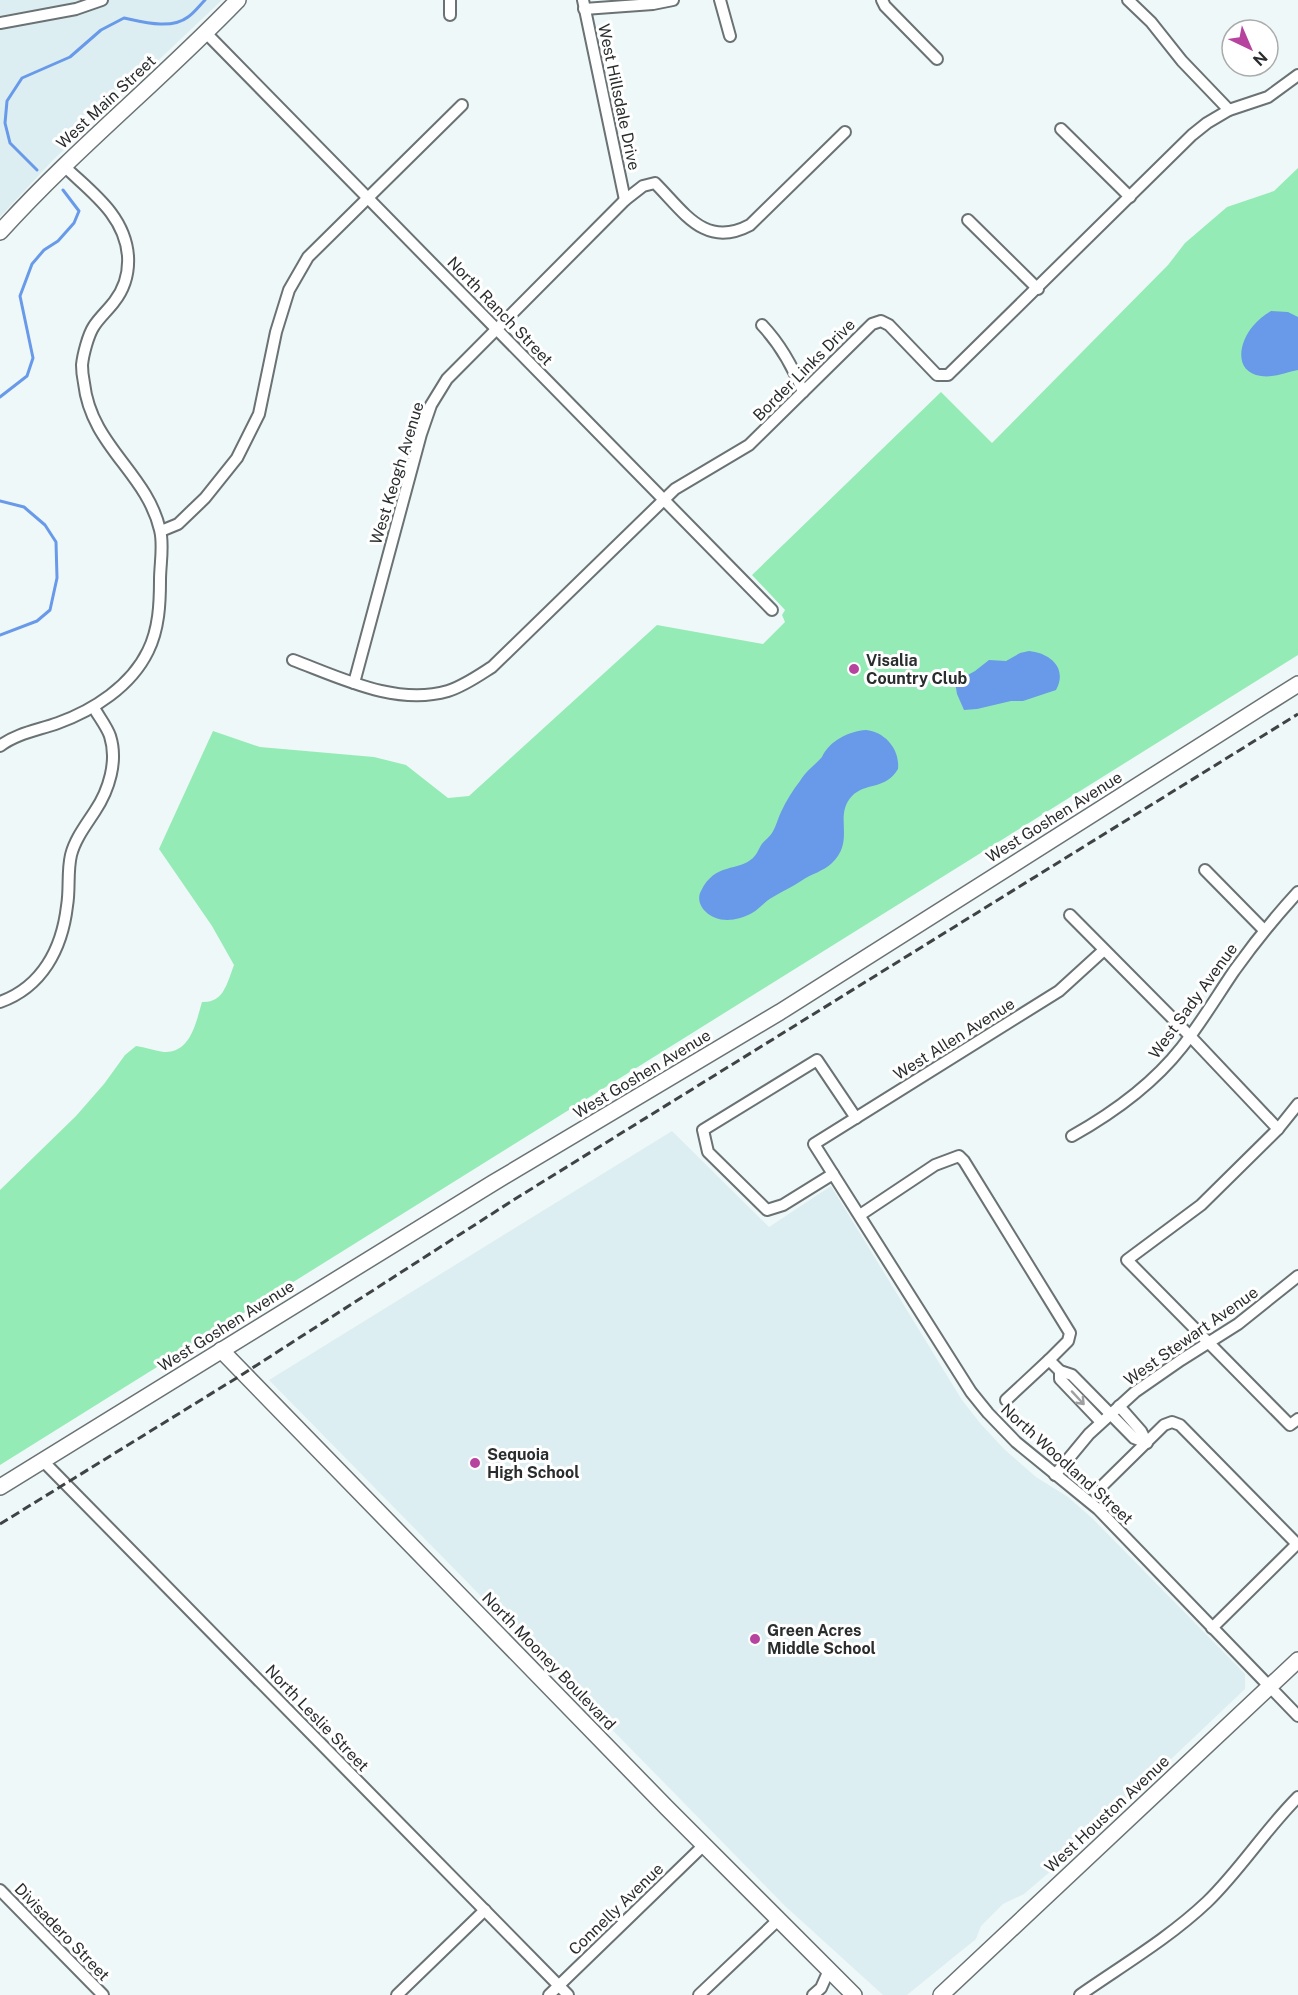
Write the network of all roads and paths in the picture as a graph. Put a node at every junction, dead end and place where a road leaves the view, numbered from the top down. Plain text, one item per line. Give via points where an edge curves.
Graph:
1 (102, 0) edge
2 (238, 0) edge
3 (450, 0) edge
4 (673, 0) edge
5 (720, 0) edge
6 (882, 0) edge
7 (1128, 0) edge
8 (583, 5) edge
9 (450, 15) dead end
10 (0, 23) edge
11 (206, 33) junction
12 (730, 36) dead end
13 (937, 59) dead end
14 (1298, 75) edge
15 (462, 105) dead end
16 (1229, 110) junction
17 (1062, 129) dead end
18 (845, 132) dead end
19 (64, 166) junction
20 (368, 197) junction
21 (1130, 197) junction
22 (625, 200) junction
23 (968, 220) dead end
24 (0, 232) edge
25 (1038, 289) junction
26 (762, 325) dead end
27 (496, 328) junction
28 (803, 392) junction
29 (663, 499) junction
30 (160, 531) junction
31 (772, 610) dead end
32 (293, 660) dead end
33 (354, 683) junction
34 (1298, 684) edge
35 (94, 708) junction
36 (0, 746) edge
37 (1206, 870) dead end
38 (1298, 892) edge
39 (1070, 915) dead end
40 (1264, 930) junction
41 (1104, 950) junction
42 (0, 1002) edge
43 (1190, 1036) junction
44 (1298, 1104) edge
45 (856, 1119) junction
46 (1278, 1129) junction
47 (1072, 1136) dead end
48 (814, 1144) joint
49 (833, 1174) junction
50 (860, 1215) junction
51 (1298, 1276) edge
52 (1208, 1342) junction
53 (221, 1350) junction
54 (1049, 1360) junction
55 (1060, 1371) junction
56 (1006, 1400) dead end
57 (1114, 1410) junction
58 (1101, 1422) junction
59 (1294, 1422) edge
60 (1147, 1443) junction
61 (43, 1461) junction
62 (1055, 1475) junction
63 (1103, 1485) dead end
64 (0, 1487) edge
65 (1298, 1544) edge
66 (1212, 1628) junction
67 (1298, 1660) edge
68 (1270, 1688) junction
69 (1298, 1716) edge
70 (1298, 1797) edge
71 (704, 1845) junction
72 (0, 1890) edge
73 (485, 1910) junction
74 (778, 1920) junction
75 (828, 1970) junction
76 (559, 1986) junction
77 (103, 1995) edge
78 (398, 1995) edge
79 (549, 1995) edge
80 (568, 1995) edge
81 (699, 1995) edge
82 (813, 1995) edge
83 (854, 1995) edge
84 (941, 1995) edge
85 (1080, 1995) edge

1 - 10 street via 76,9
2 - 11 main road, West Main Street
3 - 9 street
4 - 8 street
5 - 12 street
6 - 13 street
7 - 16 street
8 - 22 street, West Hillsdale Drive
11 - 19 main road, West Main Street
11 - 20 street, North Ranch Street
14 - 16 street, Border Links Drive via 1268,97
15 - 20 street
16 - 21 street, Border Links Drive via 1192,135
17 - 21 street
18 - 22 street, West Keogh Avenue via 750,225 736,232 705,230 655,183 643,186
19 - 24 main road, West Main Street
19 - 30 street via 111,211 124,231 129,269 122,292 93,327 82,365 85,393 104,440 139,483
20 - 27 street, North Ranch Street
20 - 30 street via 308,256 289,290 259,414 237,458 178,524
21 - 25 street, Border Links Drive
22 - 27 street, West Keogh Avenue
23 - 25 street
25 - 28 street, Border Links Drive via 948,375 937,375 881,321 872,324
26 - 28 street via 788,358
27 - 29 street, North Ranch Street
27 - 33 street, West Keogh Avenue via 447,379 431,405
28 - 29 street, Border Links Drive via 736,455
29 - 31 street, North Ranch Street
29 - 33 street, Border Links Drive via 492,667 472,680 448,691 423,696 400,696
30 - 35 street via 159,613 148,651 130,676
32 - 33 street, Border Links Drive
34 - 53 main road, West Goshen Avenue via 780,1012
35 - 36 street via 21,734
35 - 42 street via 110,736 110,780 71,855 67,906 57,945 30,987
37 - 40 street
38 - 40 street, West Sady Avenue
39 - 41 street
40 - 43 street, West Sady Avenue
41 - 43 street
41 - 45 street, West Allen Avenue via 1059,991
43 - 46 street
43 - 47 street, West Sady Avenue via 1159,1073 1129,1099
44 - 46 street
45 - 48 street, West Allen Avenue
45 - 49 street via 817,1060 703,1130 708,1152 767,1210
46 - 52 street via 1201,1205 1127,1260
48 - 49 street, North Woodland Street
49 - 50 street, North Woodland Street
50 - 54 street via 935,1165 959,1156 1070,1333 1068,1341
50 - 62 street, North Woodland Street via 971,1392 1008,1434
51 - 52 street, West Stewart Avenue via 1238,1324
52 - 57 street, West Stewart Avenue via 1153,1378
52 - 59 street
53 - 61 main road, West Goshen Avenue
53 - 71 main road, North Mooney Boulevard
54 - 55 street
54 - 56 street
55 - 57 street via 1072,1375
55 -> 58 street via 1060,1379
57 - 58 street, West Stewart Avenue
57 - 60 street via 1132,1429 1134,1438
58 - 62 street, West Stewart Avenue
60 - 63 street
60 - 65 street via 1164,1425 1180,1425
61 - 64 main road, West Goshen Avenue
61 - 73 street, North Leslie Street
62 - 66 street, North Woodland Street via 1098,1509
65 - 66 street
66 - 68 street, North Woodland Street
67 - 68 main road, West Houston Avenue
68 - 69 street, North Woodland Street
68 - 84 main road, West Houston Avenue
70 - 85 street via 1207,1902
71 - 74 main road, North Mooney Boulevard
71 - 76 street, Connelly Avenue
72 - 77 street, Divisadero Street
73 - 76 street, North Leslie Street
73 - 78 street
74 - 75 main road, North Mooney Boulevard
74 - 81 street
75 - 82 street via 821,1988
75 - 83 main road, North Mooney Boulevard
76 - 79 street, Connelly Avenue
76 - 80 street, North Leslie Street

